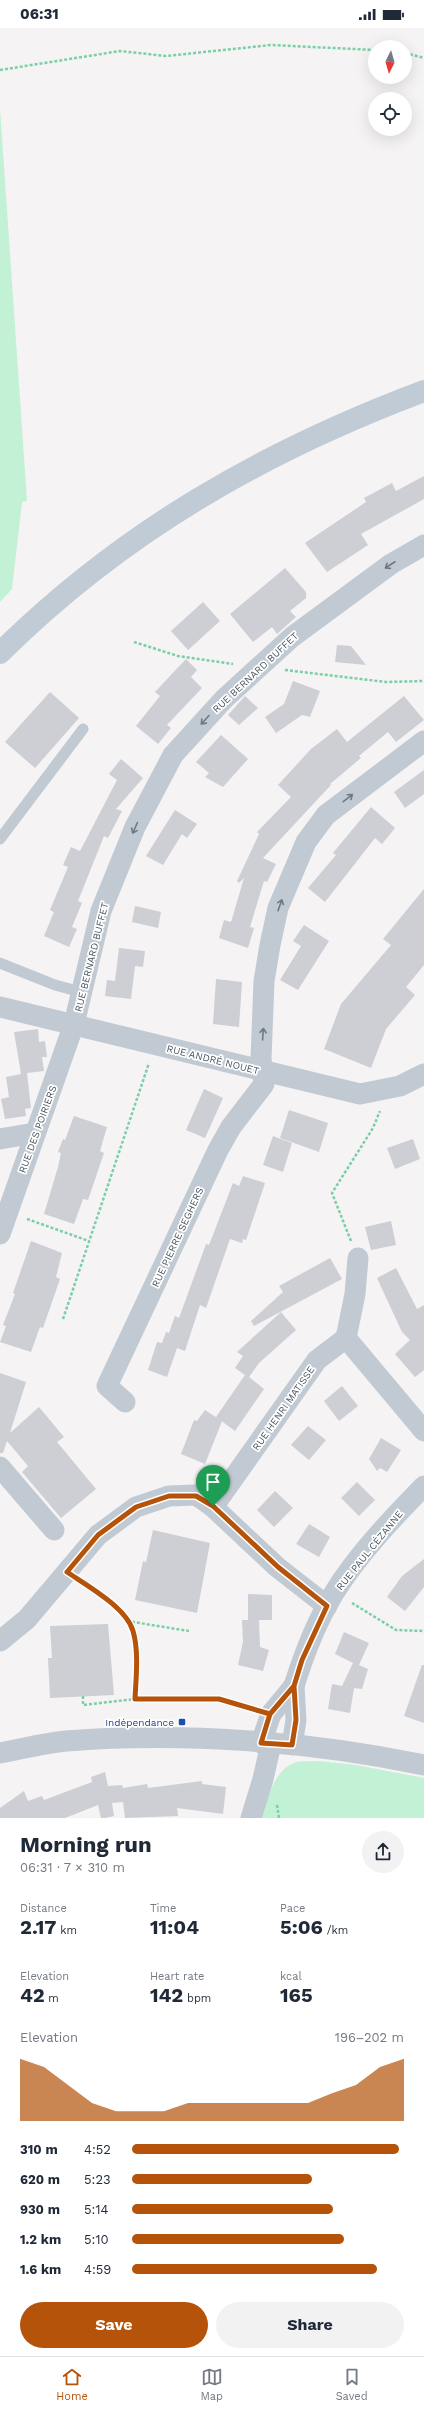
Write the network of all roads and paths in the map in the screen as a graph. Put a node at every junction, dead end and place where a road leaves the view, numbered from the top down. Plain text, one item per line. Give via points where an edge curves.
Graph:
1 (368, 50) edge
2 (412, 55) edge
3 (424, 58) edge
4 (0, 70) edge
5 (424, 391) edge
6 (424, 546) edge
7 (0, 653) edge
8 (83, 729) dead end
9 (424, 741) edge
10 (0, 839) edge
11 (0, 963) edge
12 (82, 992) junction
13 (0, 1007) edge
14 (74, 1024) junction
15 (156, 1044) junction
16 (264, 1072) junction
17 (424, 1074) edge
18 (390, 1088) junction
19 (35, 1133) junction
20 (0, 1138) edge
21 (8, 1212) junction
22 (0, 1234) edge
23 (90, 1241) junction
24 (358, 1258) joint
25 (64, 1318) dead end
26 (346, 1338) junction
27 (125, 1402) dead end
28 (424, 1431) edge
29 (0, 1468) edge
30 (424, 1486) edge
31 (213, 1506) junction
32 (54, 1530) dead end
33 (67, 1572) junction
34 (331, 1599) junction
35 (127, 1621) junction
36 (189, 1631) dead end
37 (424, 1631) edge
38 (0, 1641) edge
39 (294, 1686) junction
40 (83, 1696) dead end
41 (135, 1699) junction
42 (270, 1714) junction
43 (266, 1743) junction
44 (292, 1745) junction
45 (0, 1753) edge
46 (424, 1765) edge
47 (251, 1818) edge

1 - 4 path via 271,45 166,56 120,51
2 - 3 path
5 - 7 main road via 305,440 198,499 102,563 27,626
6 -> 12 street, RUE BERNARD BUFFET via 391,564 292,636 224,699 173,755 135,827 101,911
8 - 10 lane
16 -> 9 street via 261,1059 264,981 270,945 278,908 306,842 326,815
11 - 12 lane via 55,985
12 - 14 street, RUE BERNARD BUFFET
13 - 14 street, RUE ANDRÉ NOUET
14 - 15 street, RUE ANDRÉ NOUET
14 - 19 street, RUE DES POIRIERS
15 - 16 street, RUE ANDRÉ NOUET
15 - 23 path
16 - 18 street, RUE ANDRÉ NOUET via 360,1094
16 - 27 street, RUE PIERRE SEGHERS via 264,1084 231,1127 218,1150 107,1386
17 - 18 street, RUE ANDRÉ NOUET
18 - 24 path via 372,1128 332,1193
19 - 20 street
19 - 21 street, RUE DES POIRIERS
21 - 22 street, RUE DES POIRIERS
21 - 23 path
23 - 25 path
24 - 26 street via 355,1294
26 - 28 street
26 - 31 street, RUE HENRI MATISSE via 317,1360
29 - 32 street
30 - 34 street, RUE PAUL CÉZANNE via 388,1522
31 - 33 street via 196,1496 169,1496 136,1507 98,1535
31 - 34 street via 278,1567
33 - 35 path via 97,1592 120,1611
33 - 38 street via 27,1619
34 - 37 path via 396,1630
34 - 39 street, RUE PAUL CÉZANNE via 302,1660
35 - 36 path
35 - 41 path via 133,1630 136,1663
39 - 42 street
39 - 44 street via 296,1720
40 - 41 path via 83,1706
41 - 42 path via 219,1699
42 - 43 street
43 - 44 street
43 - 45 street via 153,1737 64,1741
43 - 47 street via 263,1779
44 - 46 street via 382,1756

